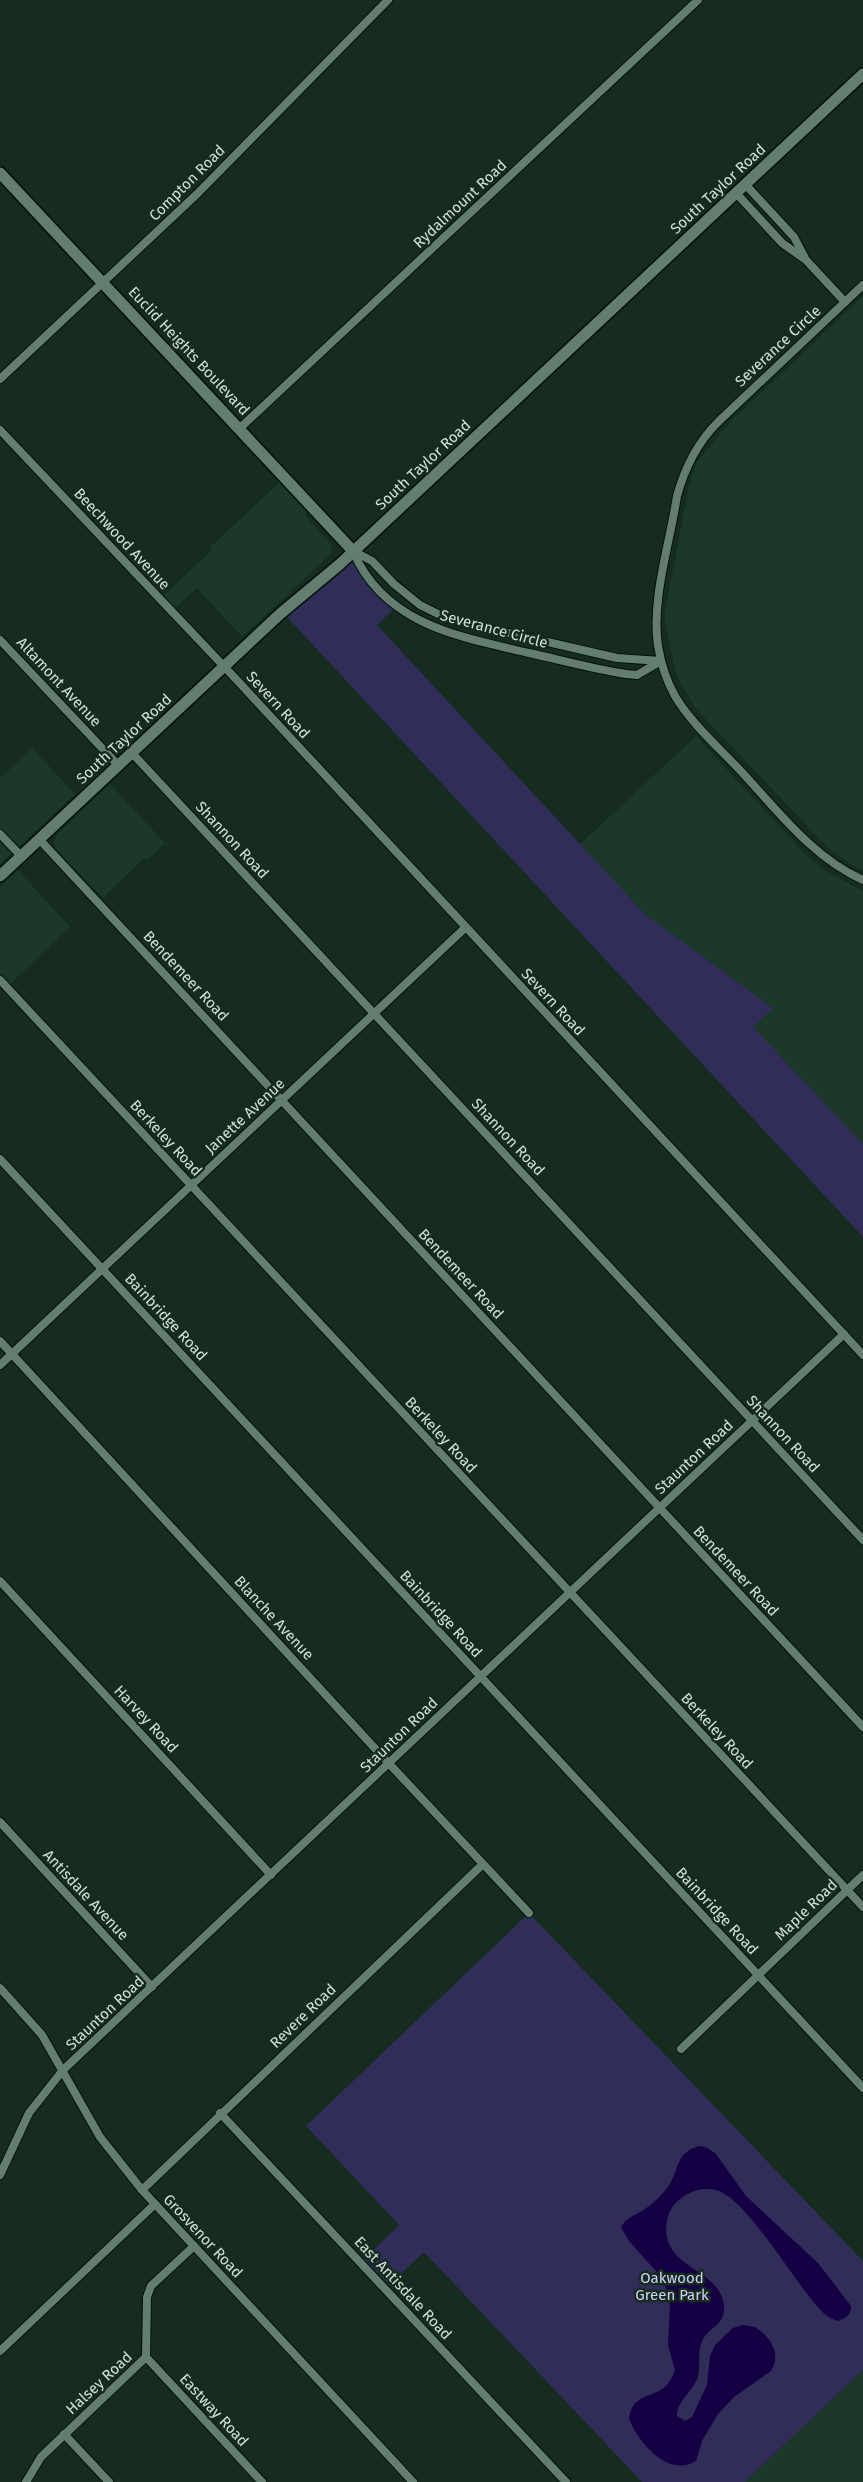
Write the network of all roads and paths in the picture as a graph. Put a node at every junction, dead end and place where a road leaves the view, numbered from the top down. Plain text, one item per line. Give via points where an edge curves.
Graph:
1 (388, 0) edge
2 (698, 0) edge
3 (863, 74) edge
4 (0, 173) edge
5 (745, 184) junction
6 (736, 193) junction
7 (806, 260) junction
8 (104, 283) junction
9 (863, 285) edge
10 (845, 302) junction
11 (0, 379) edge
12 (240, 428) junction
13 (0, 430) edge
14 (353, 551) junction
15 (0, 640) edge
16 (661, 661) junction
17 (224, 667) junction
18 (132, 753) junction
19 (118, 766) junction
20 (0, 834) edge
21 (39, 838) junction
22 (21, 856) junction
23 (0, 876) edge
24 (863, 880) edge
25 (466, 927) junction
26 (0, 980) edge
27 (374, 1013) junction
28 (282, 1100) junction
29 (0, 1159) edge
30 (191, 1185) junction
31 (102, 1268) junction
32 (844, 1334) junction
33 (0, 1341) edge
34 (12, 1354) junction
35 (863, 1355) edge
36 (0, 1365) edge
37 (752, 1421) junction
38 (659, 1508) junction
39 (863, 1540) edge
40 (0, 1581) edge
41 (569, 1592) junction
42 (480, 1676) junction
43 (863, 1727) edge
44 (389, 1764) junction
45 (0, 1822) edge
46 (483, 1864) junction
47 (271, 1875) junction
48 (863, 1875) edge
49 (847, 1890) junction
50 (863, 1907) edge
51 (529, 1912) dead end
52 (758, 1975) junction
53 (0, 1988) edge
54 (152, 1988) junction
55 (681, 2049) dead end
56 (64, 2070) junction
57 (863, 2088) edge
58 (220, 2113) junction
59 (0, 2154) edge
60 (7, 2161) junction
61 (0, 2176) edge
62 (142, 2190) junction
63 (155, 2204) junction
64 (194, 2246) junction
65 (0, 2351) edge
66 (146, 2357) junction
67 (64, 2434) junction
68 (26, 2482) edge
69 (109, 2482) edge
70 (262, 2482) edge
71 (413, 2482) edge
72 (566, 2482) edge

1 - 8 street, Compton Road via 197,194
2 - 12 street, Rydalmount Road
3 - 5 main road, South Taylor Road
4 - 8 main road, Euclid Heights Boulevard
5 - 6 main road, South Taylor Road
5 - 7 street via 794,237
6 - 7 street via 782,243
6 - 14 main road, South Taylor Road
7 - 10 street
8 - 11 street, Compton Road
8 - 12 main road, Euclid Heights Boulevard
9 - 10 street, Severance Circle
10 - 16 street, Severance Circle via 714,427 690,460 677,496 658,599 657,640
12 - 14 main road, Euclid Heights Boulevard
13 - 17 street, Beechwood Avenue
14 - 16 street, Severance Circle via 372,561 420,605 448,619 617,658
14 - 16 street, Severance Circle via 364,574 397,606 414,618 450,634 626,674 637,675
14 - 17 main road, South Taylor Road
15 - 19 street, Altamont Avenue
16 - 24 street, Severance Circle via 676,696 693,720 815,850
17 - 18 main road, South Taylor Road
17 - 25 street, Severn Road
18 - 19 main road, South Taylor Road
18 - 27 street, Shannon Road
19 - 21 main road, South Taylor Road
20 - 22 street
21 - 22 main road, South Taylor Road
21 - 28 street, Bendemeer Road
22 - 23 main road, South Taylor Road
25 - 27 street, Janette Avenue
25 - 32 street, Severn Road
26 - 30 street, Berkeley Road
27 - 28 street, Janette Avenue
27 - 37 street, Shannon Road
28 - 30 street, Janette Avenue
28 - 38 street, Bendemeer Road
29 - 31 street, Bainbridge Road
30 - 31 street, Janette Avenue
30 - 41 street, Berkeley Road
31 - 34 street, Janette Avenue
31 - 42 street, Bainbridge Road
32 - 35 street, Severn Road
32 - 37 street, Staunton Road
33 - 34 street, Blanche Avenue
34 - 36 street, Janette Avenue
34 - 44 street, Blanche Avenue
37 - 38 street, Staunton Road
37 - 39 street, Shannon Road
38 - 41 street, Staunton Road
38 - 43 street, Bendemeer Road
40 - 47 street, Harvey Road
41 - 42 street, Staunton Road
41 - 49 street, Berkeley Road
42 - 44 street, Staunton Road
42 - 52 street, Bainbridge Road
44 - 46 street, Blanche Avenue
44 - 47 street, Staunton Road
45 - 54 street, Antisdale Avenue
46 - 51 street, Blanche Avenue
46 - 58 street, Revere Road
47 - 54 street, Staunton Road
48 - 49 street, Maple Road
49 - 50 street, Berkeley Road
49 - 52 street, Maple Road
52 - 55 street, Maple Road
52 - 57 street, Bainbridge Road
53 - 56 street, Grosvenor Road via 37,2028
54 - 56 street, Staunton Road
56 - 60 street, Staunton Road via 29,2113
56 - 62 street, Grosvenor Road via 100,2138
58 - 62 street, Revere Road
58 - 72 street, East Antisdale Road
59 - 60 street
60 - 61 street, Staunton Road
62 - 63 street, Grosvenor Road
63 - 64 street, Grosvenor Road
63 - 65 street
64 - 66 street, Halsey Road via 151,2286 147,2297
64 - 71 street, Grosvenor Road
66 - 67 street, Halsey Road
66 - 70 street, Eastway Road
67 - 68 street, Halsey Road via 41,2457
67 - 69 street

